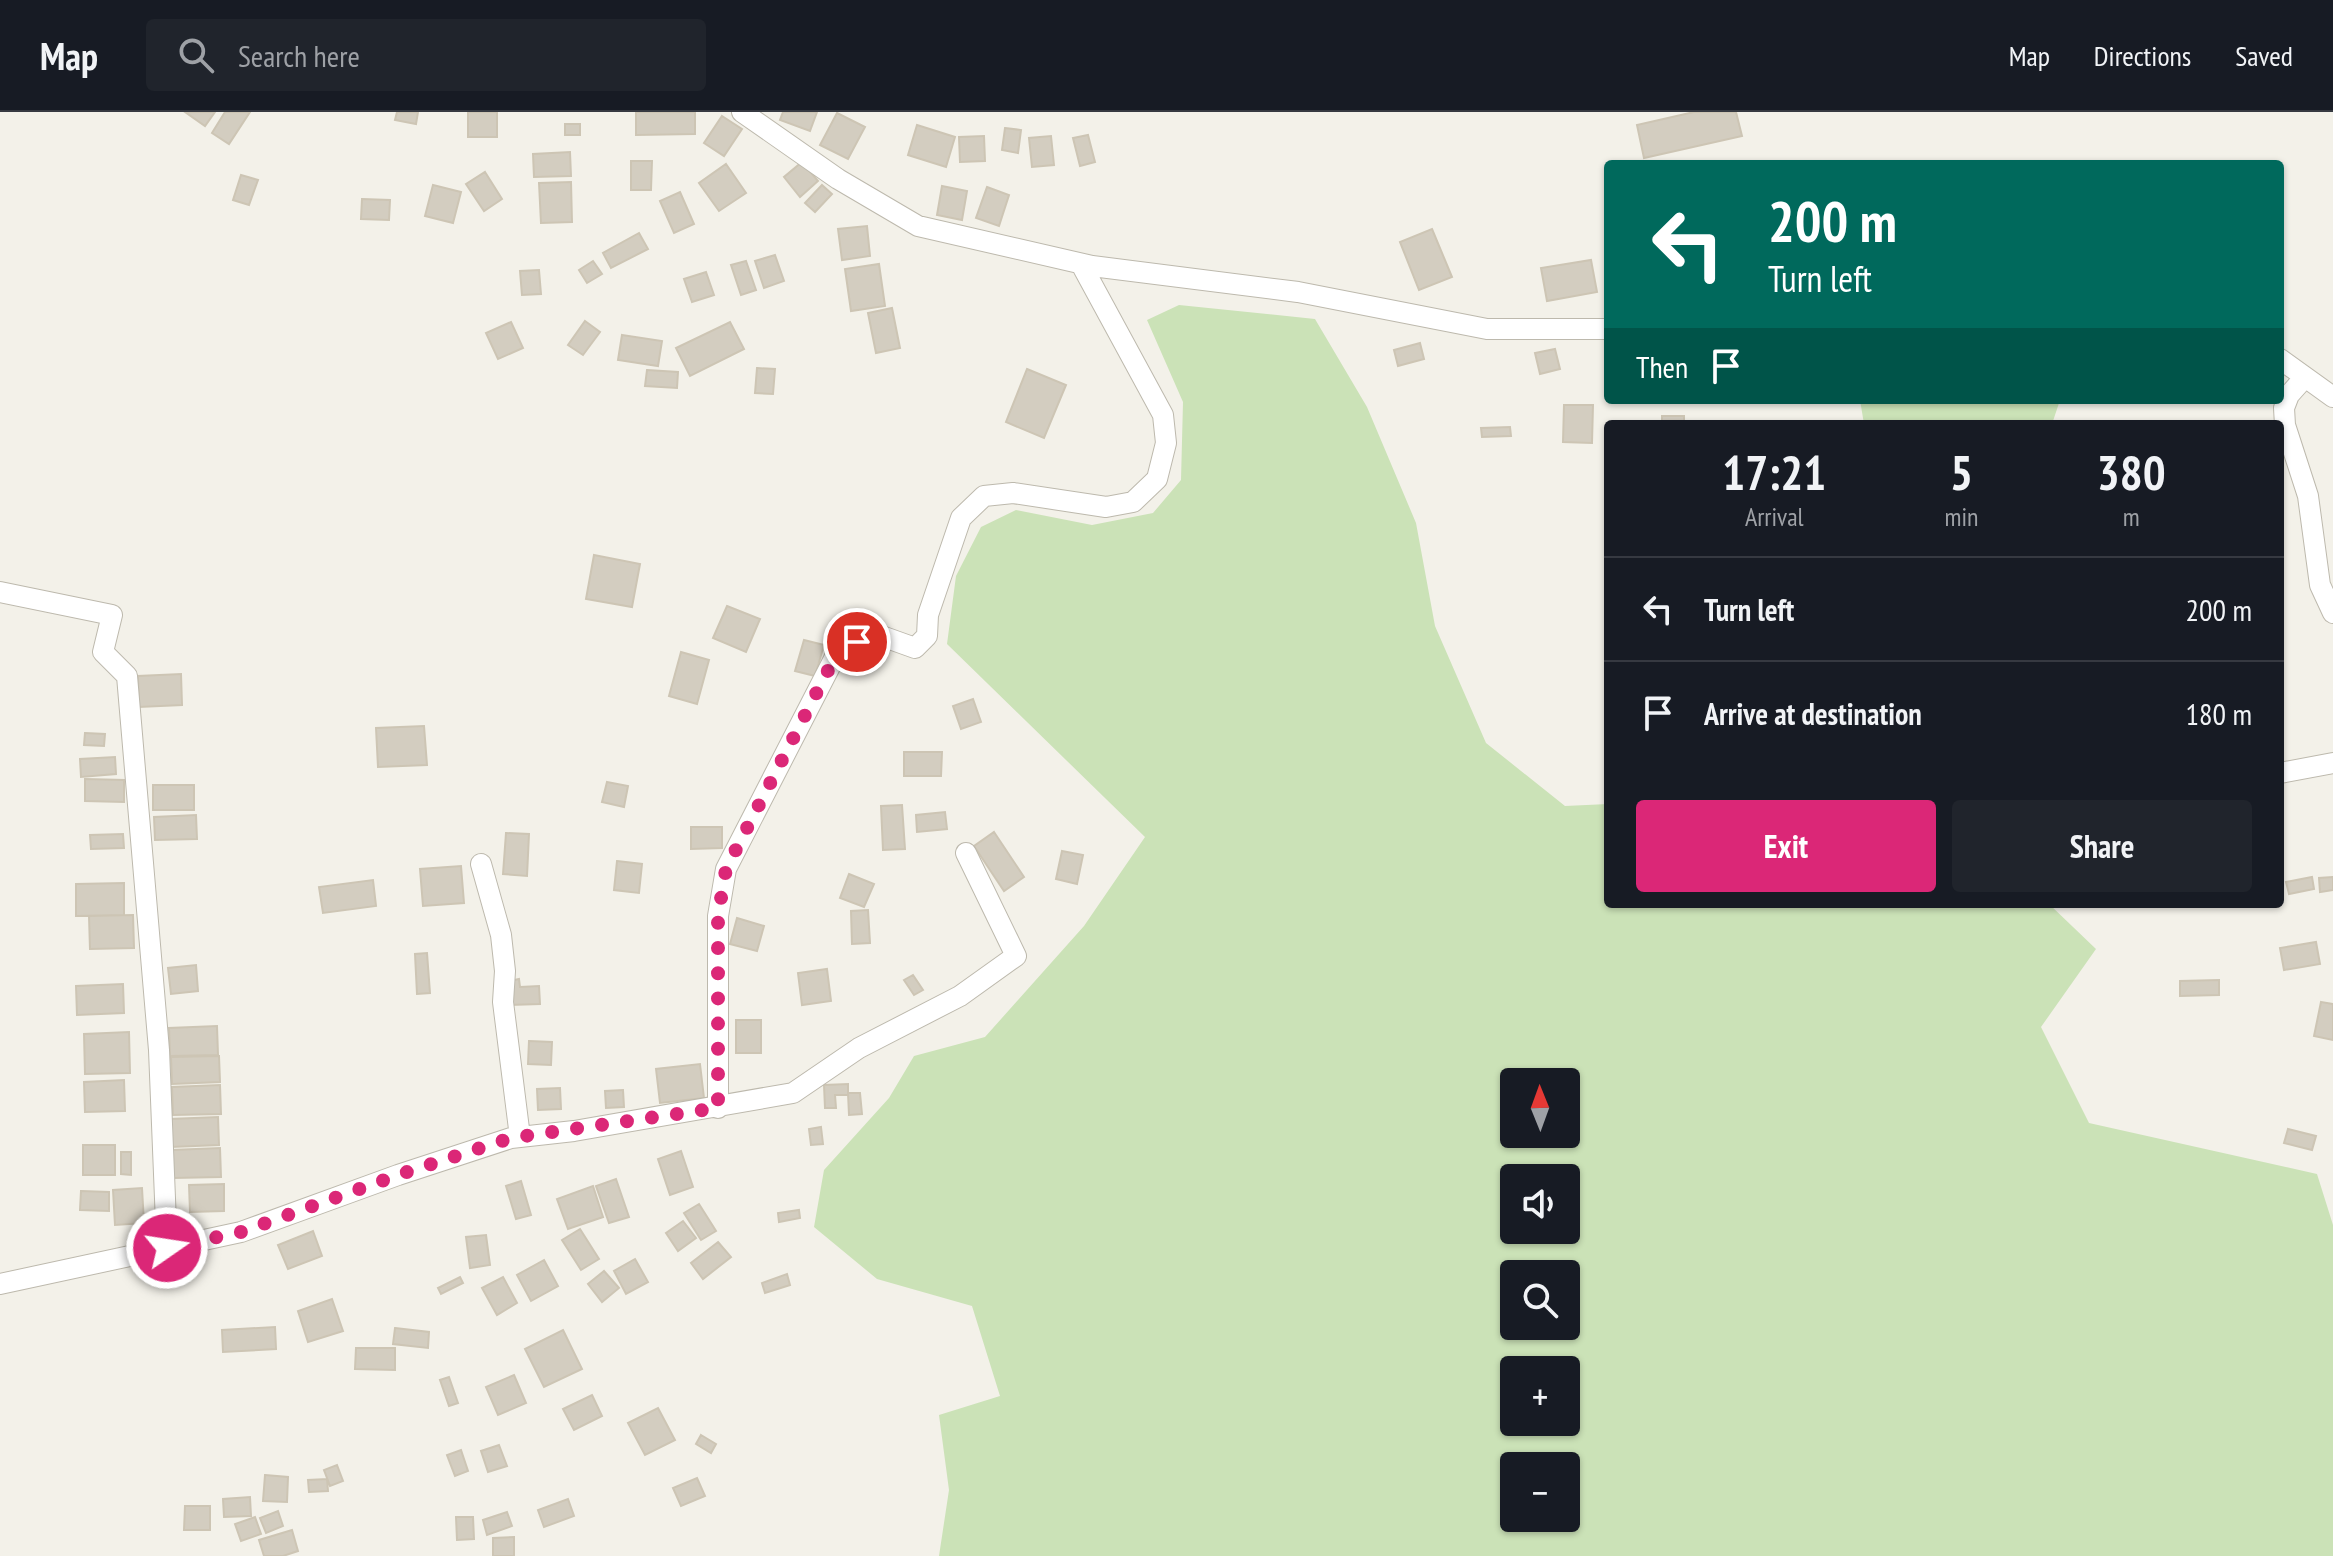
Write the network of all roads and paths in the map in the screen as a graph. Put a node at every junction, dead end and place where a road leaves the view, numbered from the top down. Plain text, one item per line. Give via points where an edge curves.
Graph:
1 (742, 112) edge
2 (1081, 264) junction
3 (1604, 329) edge
4 (2284, 362) edge
5 (2305, 377) junction
6 (2333, 397) edge
7 (0, 592) edge
8 (2333, 613) edge
9 (2333, 763) edge
10 (2284, 772) edge
11 (966, 853) dead end
12 (481, 864) dead end
13 (718, 1108) junction
14 (520, 1137) junction
15 (167, 1248) junction
16 (0, 1284) edge

1 - 2 street via 838,179 918,226
2 - 3 street via 1298,292 1487,329
2 - 13 street via 1163,415 1166,443 1157,479 1133,502 1106,507 1013,493 984,496 961,518 928,615 927,636 915,648 876,634 838,651 726,869 718,916
4 - 5 street
5 - 6 street
5 - 8 street via 2289,395 2285,425 2308,496 2320,585
7 - 15 street via 112,615 103,652 127,676 159,1050
9 - 10 street
11 - 13 street via 1016,956 960,996 859,1048 793,1093
12 - 14 street via 501,935 503,1002
13 - 14 street
14 - 15 street via 241,1232
15 - 16 street

